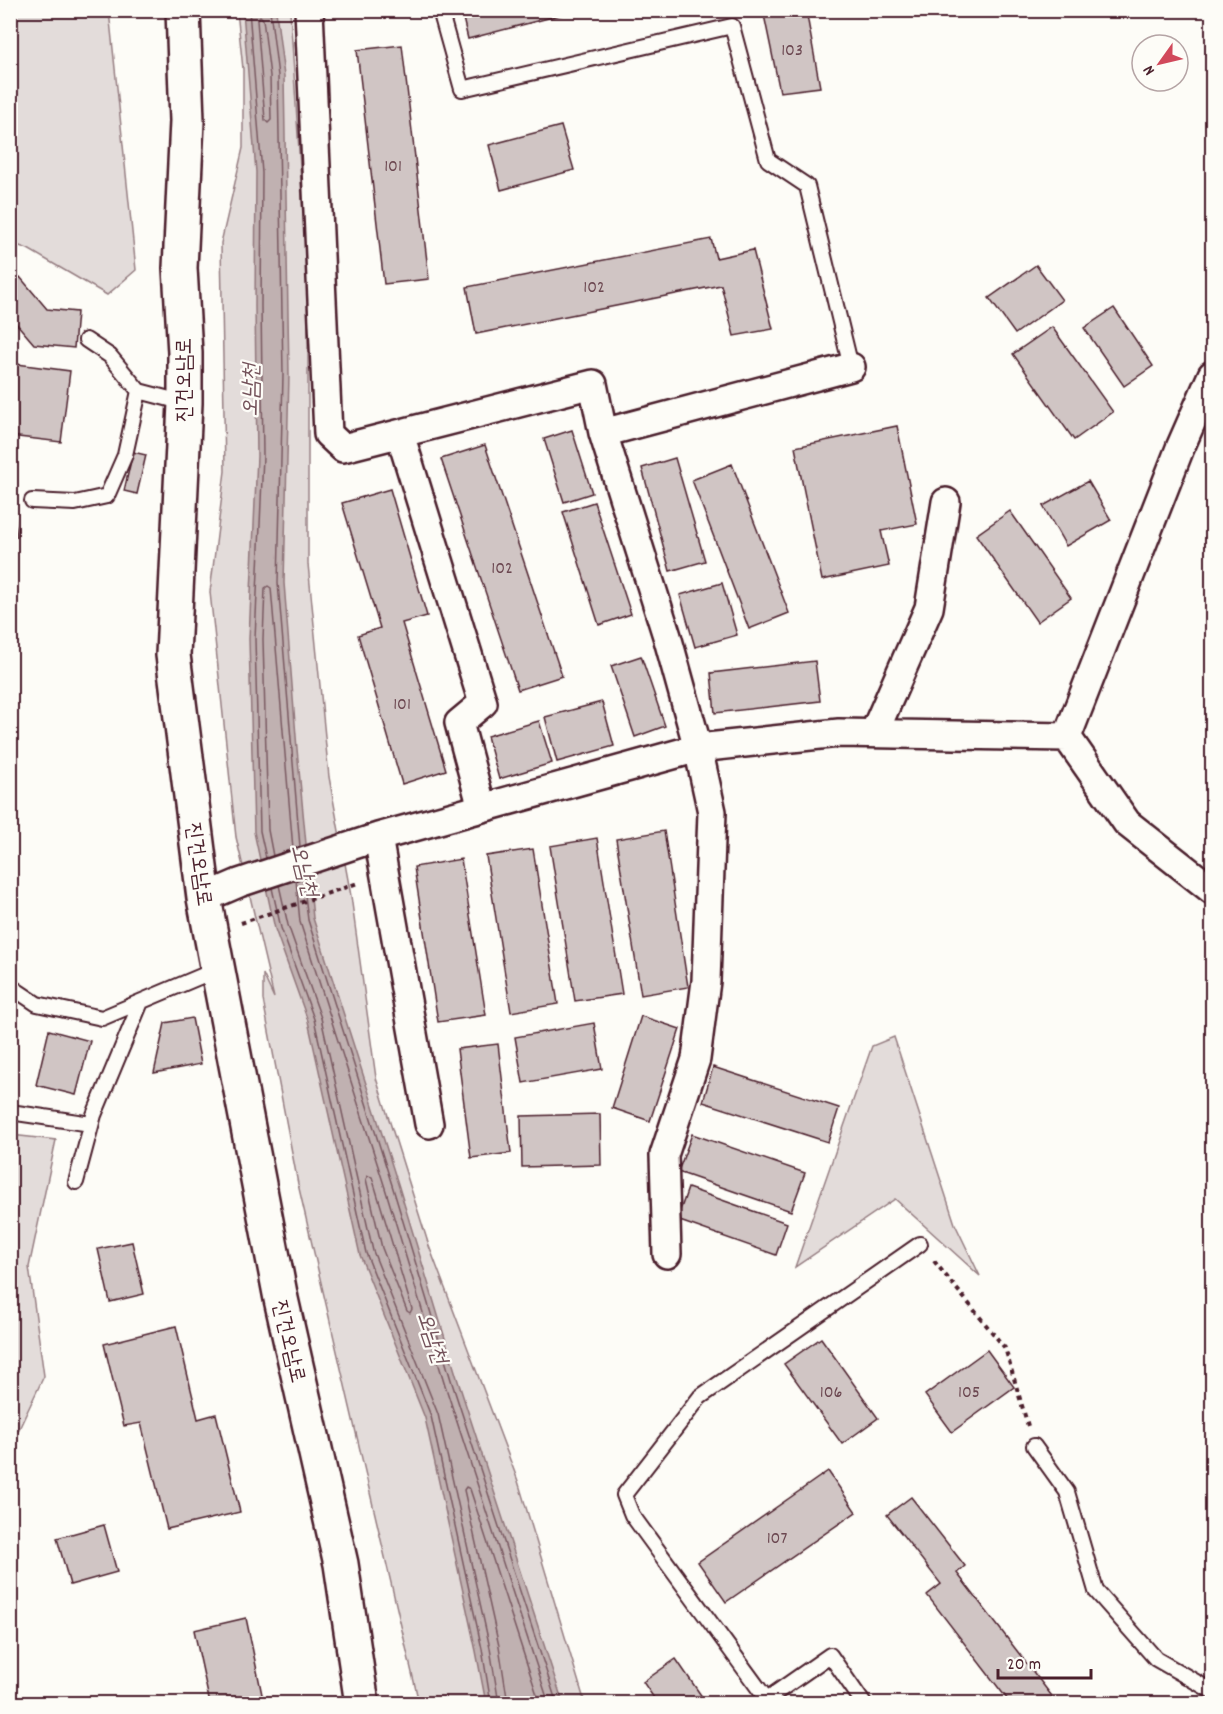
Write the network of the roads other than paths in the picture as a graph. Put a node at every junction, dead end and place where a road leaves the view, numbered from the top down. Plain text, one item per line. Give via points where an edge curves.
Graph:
1 (183, 10) edge
2 (309, 10) edge
3 (440, 10) edge
4 (86, 340) dead end
5 (851, 367) joint
6 (1212, 375) edge
7 (138, 391) junction
8 (185, 403) junction
9 (603, 433) junction
10 (400, 434) junction
11 (32, 501) dead end
12 (946, 502) dead end
13 (874, 733) junction
14 (1067, 737) junction
15 (698, 748) junction
16 (482, 808) junction
17 (378, 837) junction
18 (1212, 890) edge
19 (204, 898) junction
20 (218, 969) junction
21 (10, 986) edge
22 (141, 1002) junction
23 (10, 1112) edge
24 (91, 1124) junction
25 (429, 1124) dead end
26 (76, 1182) dead end
27 (920, 1244) road end
28 (667, 1254) dead end
29 (1034, 1446) road end
30 (1212, 1691) edge
31 (768, 1702) edge
32 (362, 1704) edge
33 (864, 1704) edge

1 - 8 main road, 진건오남로 via 187,121 180,268
2 - 10 street via 328,434 342,448
3 - 5 lane via 462,89 732,26 768,160 807,186
4 - 7 lane via 110,356
5 - 9 street
6 - 14 street
7 - 8 lane
7 - 11 lane via 125,455 107,496 75,503
8 - 19 main road, 진건오남로 via 173,655
9 - 10 street via 593,384
9 - 15 street
10 - 16 street via 483,703 459,723
12 - 13 street via 929,608
13 - 14 street
13 - 15 street
14 - 18 street via 1127,823
15 - 16 street
15 - 28 street via 712,812 706,981 696,1059 664,1155
16 - 17 street
17 - 19 street
17 - 25 street
19 - 20 main road, 진건오남로
20 - 22 lane
20 - 32 main road, 진건오남로 via 281,1299 341,1564
21 - 22 lane via 37,1004 102,1018
22 - 24 lane
23 - 24 lane
24 - 26 lane
27 - 31 lane via 700,1397 624,1495 632,1515
29 - 30 lane via 1067,1492 1096,1590 1156,1659
31 - 33 lane via 830,1655

